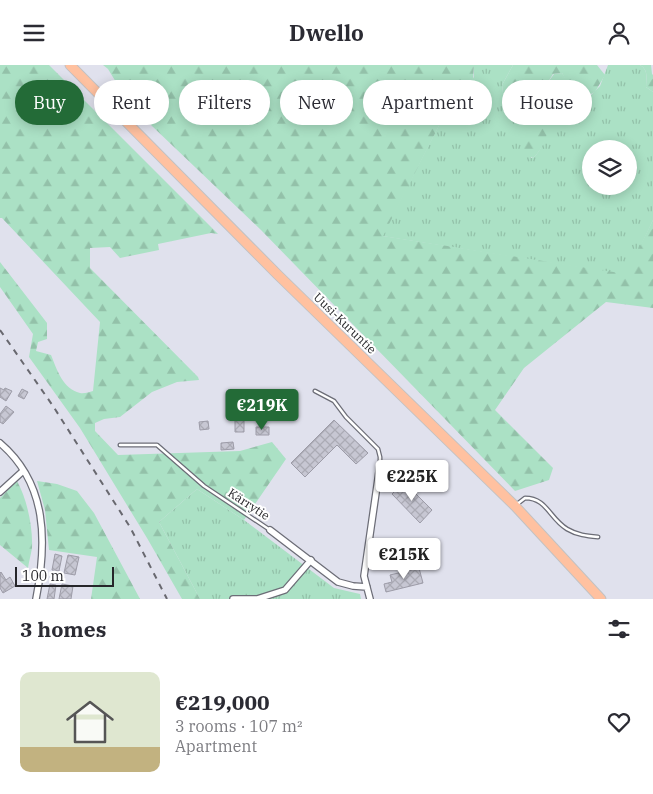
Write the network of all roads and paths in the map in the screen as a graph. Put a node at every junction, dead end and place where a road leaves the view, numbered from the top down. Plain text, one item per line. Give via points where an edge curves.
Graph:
1 (70, 65) edge
2 (315, 391) dead end
3 (0, 443) edge
4 (120, 445) dead end
5 (380, 465) joint
6 (23, 471) junction
7 (0, 491) edge
8 (515, 506) junction
9 (270, 529) joint
10 (598, 537) dead end
11 (311, 560) junction
12 (367, 587) junction
13 (36, 599) edge
14 (233, 599) edge
15 (370, 599) edge
16 (601, 599) edge

1 - 8 main road, Uusi-Kuruntie via 278,275
2 - 5 lane via 334,401 378,449
3 - 6 street
4 - 9 lane, Kärrytie via 157,445 204,486
5 - 12 street via 364,576
6 - 7 street
6 - 13 street via 36,497 42,525 43,551
8 - 10 lane via 525,498 534,498 542,501 567,529 580,535
8 - 16 main road, Uusi-Kuruntie
9 - 11 street, Kärrytie
11 - 12 street, Kärrytie via 338,582
11 - 14 street via 285,590 257,599
12 - 15 street

